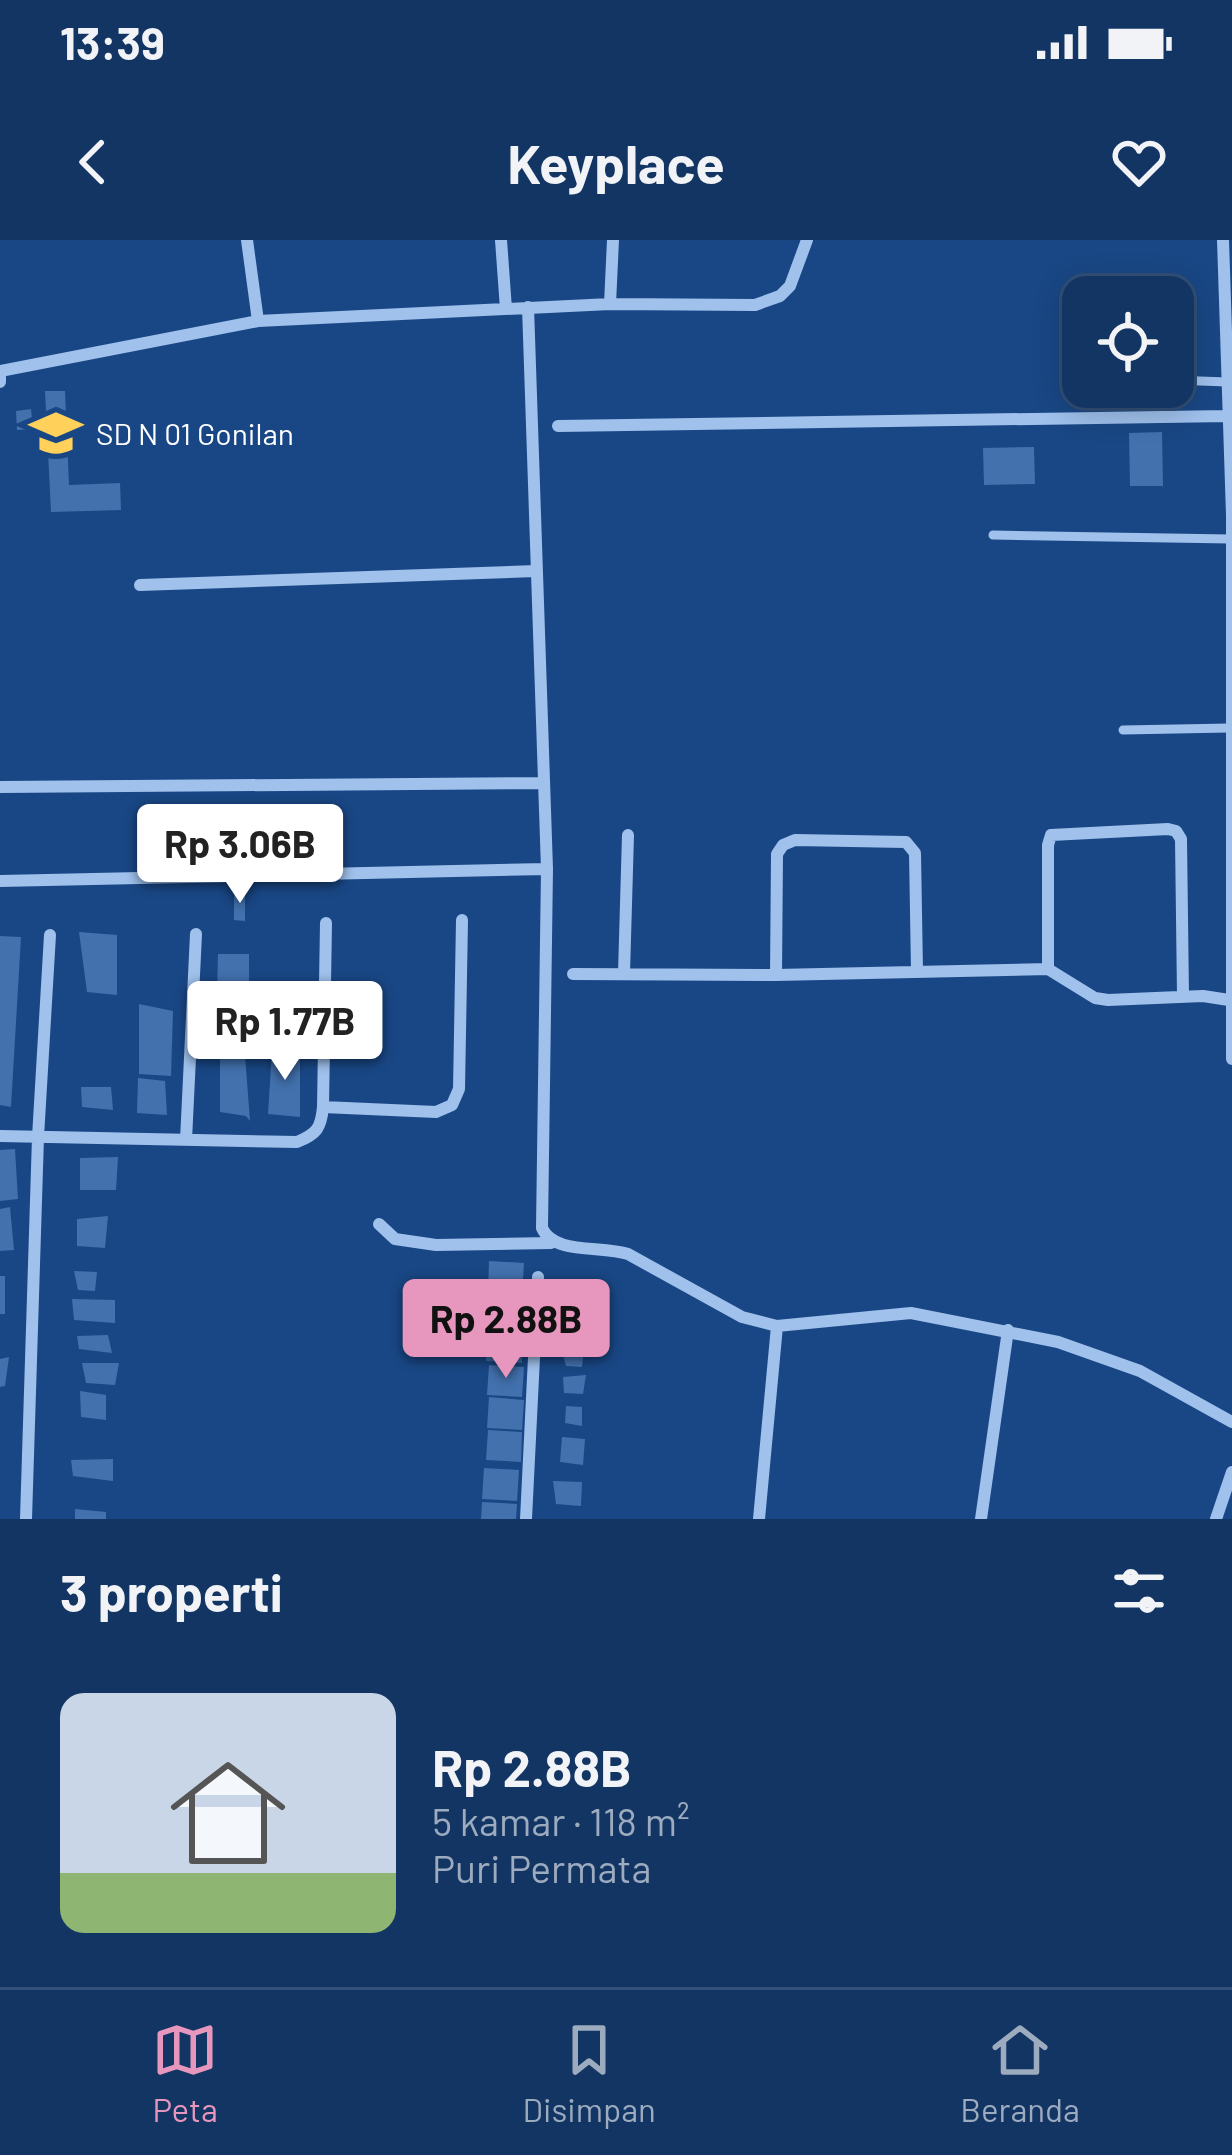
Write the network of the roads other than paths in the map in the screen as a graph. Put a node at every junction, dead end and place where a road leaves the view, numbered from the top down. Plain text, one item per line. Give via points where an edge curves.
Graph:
1 (247, 240) edge
2 (502, 240) edge
3 (613, 240) edge
4 (807, 240) edge
5 (1223, 240) edge
6 (610, 304) junction
7 (528, 308) junction
8 (506, 309) junction
9 (258, 321) junction
10 (1194, 381) edge
11 (0, 382) edge
12 (1227, 382) junction
13 (1227, 416) junction
14 (558, 426) dead end
15 (1232, 515) edge
16 (993, 535) dead end
17 (1230, 539) edge
18 (536, 571) junction
19 (140, 585) dead end
20 (1229, 728) edge
21 (1123, 730) dead end
22 (1231, 771) edge
23 (543, 783) junction
24 (0, 787) edge
25 (628, 835) dead end
26 (547, 869) junction
27 (0, 881) edge
28 (462, 920) dead end
29 (326, 923) dead end
30 (196, 934) dead end
31 (50, 935) dead end
32 (1231, 938) edge
33 (1048, 968) junction
34 (917, 971) junction
35 (624, 973) junction
36 (573, 974) dead end
37 (776, 975) junction
38 (1183, 997) junction
39 (1229, 1000) edge
40 (1232, 1059) edge
41 (323, 1107) junction
42 (0, 1136) edge
43 (38, 1137) junction
44 (186, 1140) junction
45 (379, 1223) dead end
46 (551, 1243) junction
47 (538, 1277) dead end
48 (777, 1326) junction
49 (1008, 1330) junction
50 (1232, 1422) edge
51 (1232, 1472) edge
52 (26, 1519) edge
53 (526, 1519) edge
54 (759, 1519) edge
55 (981, 1519) edge
56 (1216, 1519) edge

1 - 9 street
2 - 8 street
3 - 6 street
4 - 6 street via 790,286 770,302
5 - 12 street
6 - 7 street
7 - 8 street
7 - 18 street
8 - 9 street
9 - 11 street via 0,371
10 - 12 lane
12 - 13 street
13 - 14 street
13 - 15 street
15 - 17 street
16 - 17 lane
17 - 20 street
18 - 19 street
18 - 23 street
20 - 21 lane
20 - 22 street
22 - 32 street
23 - 24 street
23 - 26 street
25 - 35 street
26 - 27 street
26 - 46 street via 542,1228
28 - 41 street via 459,1089 452,1105 436,1112
29 - 41 street
30 - 44 street
31 - 43 street
32 - 39 street
33 - 34 street
33 - 38 street via 1095,998
33 - 38 street via 1051,835 1168,829 1180,839
34 - 37 street
34 - 37 street via 915,853 907,842 795,840 777,854
35 - 36 street
35 - 37 street
38 - 39 street
39 - 40 street
41 - 44 street via 322,1127 297,1142
42 - 43 street
43 - 44 street
43 - 52 street
45 - 46 street via 395,1239 436,1245
46 - 48 street via 628,1254 742,1317
47 - 53 street
48 - 49 street via 911,1313
48 - 54 street
49 - 50 street via 1140,1371
49 - 55 street
51 - 56 street

